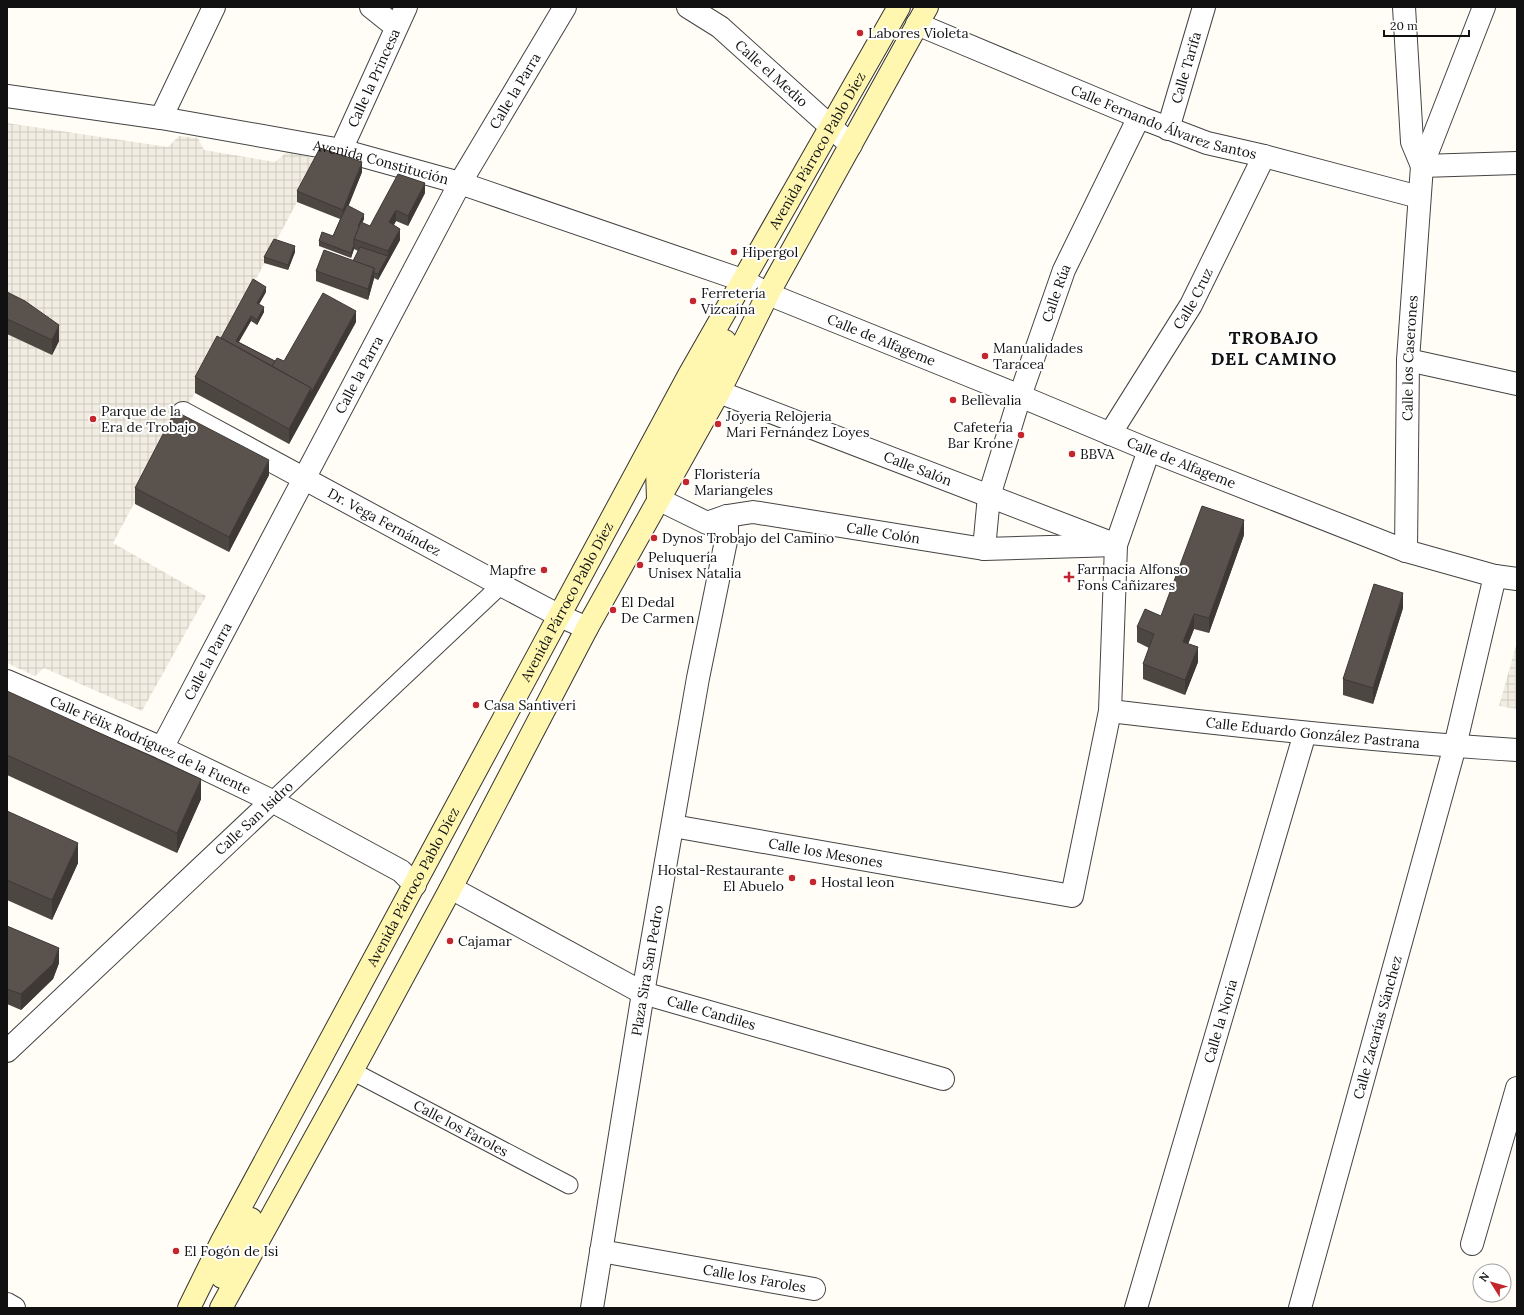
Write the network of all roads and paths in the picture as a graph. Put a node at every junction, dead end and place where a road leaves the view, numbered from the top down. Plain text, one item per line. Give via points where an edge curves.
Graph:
1 (214, 7) edge
2 (371, 7) edge
3 (406, 7) edge
4 (565, 7) edge
5 (688, 7) edge
6 (899, 7) edge
7 (1204, 7) edge
8 (1404, 7) edge
9 (1484, 7) edge
10 (922, 16) edge
11 (396, 26) junction
12 (7, 96) edge
13 (1138, 117) junction
14 (161, 118) junction
15 (832, 128) junction
16 (1168, 129) junction
17 (851, 145) junction
18 (341, 150) junction
19 (1264, 156) junction
20 (1517, 163) edge
21 (1422, 166) junction
22 (460, 183) junction
23 (1419, 197) junction
24 (742, 280) junction
25 (768, 294) junction
26 (1408, 360) junction
27 (1517, 384) edge
28 (718, 392) junction
29 (1020, 396) junction
30 (183, 413) edge
31 (1110, 434) junction
32 (1149, 450) junction
33 (304, 479) junction
34 (989, 496) junction
35 (658, 499) junction
36 (727, 516) junction
37 (1116, 545) junction
38 (984, 549) junction
39 (1406, 551) junction
40 (1495, 576) junction
41 (1517, 579) edge
42 (501, 585) junction
43 (560, 616) junction
44 (587, 628) junction
45 (7, 681) edge
46 (1110, 711) junction
47 (1304, 733) junction
48 (1455, 746) junction
49 (162, 748) junction
50 (1517, 750) edge
51 (272, 801) junction
52 (673, 826) junction
53 (415, 885) junction
54 (451, 888) junction
55 (643, 993) junction
56 (10, 1043) edge
57 (352, 1071) junction
58 (943, 1079) dead end
59 (1517, 1088) edge
60 (288, 1121) junction
61 (569, 1185) dead end
62 (1472, 1244) dead end
63 (601, 1252) junction
64 (814, 1289) dead end
65 (7, 1304) edge
66 (14, 1308) edge
67 (189, 1308) edge
68 (220, 1308) edge
69 (592, 1308) edge
70 (1136, 1308) edge
71 (1300, 1308) edge

1 - 14 street
2 - 11 street
3 - 11 street, Calle la Princesa
4 - 22 street, Calle la Parra
5 - 15 street, Calle el Medio via 720,27
6 - 15 main road, Avenida Párroco Pablo Díez
7 - 16 street, Calle Tarifa
8 - 21 street via 1412,142
9 - 21 street
10 - 13 street, Calle Fernando Álvarez Santos
10 - 17 main road, Avenida Párroco Pablo Díez
11 - 18 street, Calle la Princesa
12 - 14 street, Avenida Constitución
13 - 16 street, Calle Fernando Álvarez Santos
13 - 29 street, Calle Rúa via 1064,270
14 - 18 street, Avenida Constitución
15 - 17 street, Calle el Medio
15 - 24 main road, Avenida Párroco Pablo Díez
16 - 19 street, Calle Fernando Álvarez Santos via 1207,143
17 - 25 main road, Avenida Párroco Pablo Díez
18 - 22 street, Avenida Constitución
19 - 23 street, Calle Fernando Álvarez Santos
19 - 31 street, Calle Cruz via 1191,305
20 - 21 street
21 - 23 street, Calle los Caserones
22 - 24 street, Avenida Constitución
22 - 33 street, Calle la Parra
23 - 26 street, Calle los Caserones
24 - 25 street, Calle de Alfageme
24 - 35 main road via 732,328 657,470
24 - 43 main road, Avenida Párroco Pablo Díez
25 - 28 main road, Avenida Párroco Pablo Díez
25 - 29 street, Calle de Alfageme
26 - 27 street
26 - 39 street, Calle los Caserones
28 - 34 street, Calle Salón
28 - 35 main road, Avenida Párroco Pablo Díez
29 - 31 street, Calle de Alfageme
29 - 34 street, Calle Rúa
30 - 33 street, Dr. Vega Fernández
31 - 32 street, Calle de Alfageme
32 - 37 street
32 - 39 street, Calle de Alfageme
33 - 42 street, Dr. Vega Fernández
33 - 49 street, Calle la Parra
34 - 37 street, Calle Salón
34 - 38 street, Calle Rúa
35 - 36 street, Calle Colón via 707,523
35 - 44 main road, Avenida Párroco Pablo Díez
36 - 38 street, Calle Colón via 754,512
36 - 52 street, Plaza Sira San Pedro via 727,536 698,678
37 - 38 street, Calle Colón
37 - 46 street
39 - 40 street, Calle de Alfageme
40 - 41 street, Calle de Alfageme
40 - 48 street, Calle Zacarías Sánchez
42 - 43 street, Dr. Vega Fernández
42 - 51 street, Calle San Isidro
43 - 44 street, Dr. Vega Fernández
43 - 53 main road, Avenida Párroco Pablo Díez
44 - 54 main road, Avenida Párroco Pablo Díez
45 - 49 street, Calle Félix Rodríguez de la Fuente
46 - 47 street, Calle Eduardo González Pastrana
46 - 52 street, Calle los Mesones via 1072,896
47 - 48 street, Calle Eduardo González Pastrana
47 - 70 street, Calle la Noria
48 - 50 street, Calle Eduardo González Pastrana
48 - 71 street, Calle Zacarías Sánchez
49 - 51 street, Calle Félix Rodríguez de la Fuente
51 - 53 street, Calle Félix Rodríguez de la Fuente via 401,871
51 - 56 street, Calle San Isidro
52 - 55 street, Plaza Sira San Pedro
53 - 60 main road, Avenida Párroco Pablo Díez
54 - 55 street, Calle Candiles
54 - 57 main road, Avenida Párroco Pablo Díez
55 - 58 street, Calle Candiles
55 - 63 street, Plaza Sira San Pedro
57 - 61 street, Calle los Faroles
57 - 68 main road, Avenida Párroco Pablo Díez
59 - 62 street
60 - 67 main road, Avenida Párroco Pablo Díez via 221,1243
60 - 68 main road via 270,1179 214,1292
63 - 64 street, Calle los Faroles
63 - 69 street, Plaza Sira San Pedro
65 - 66 street

